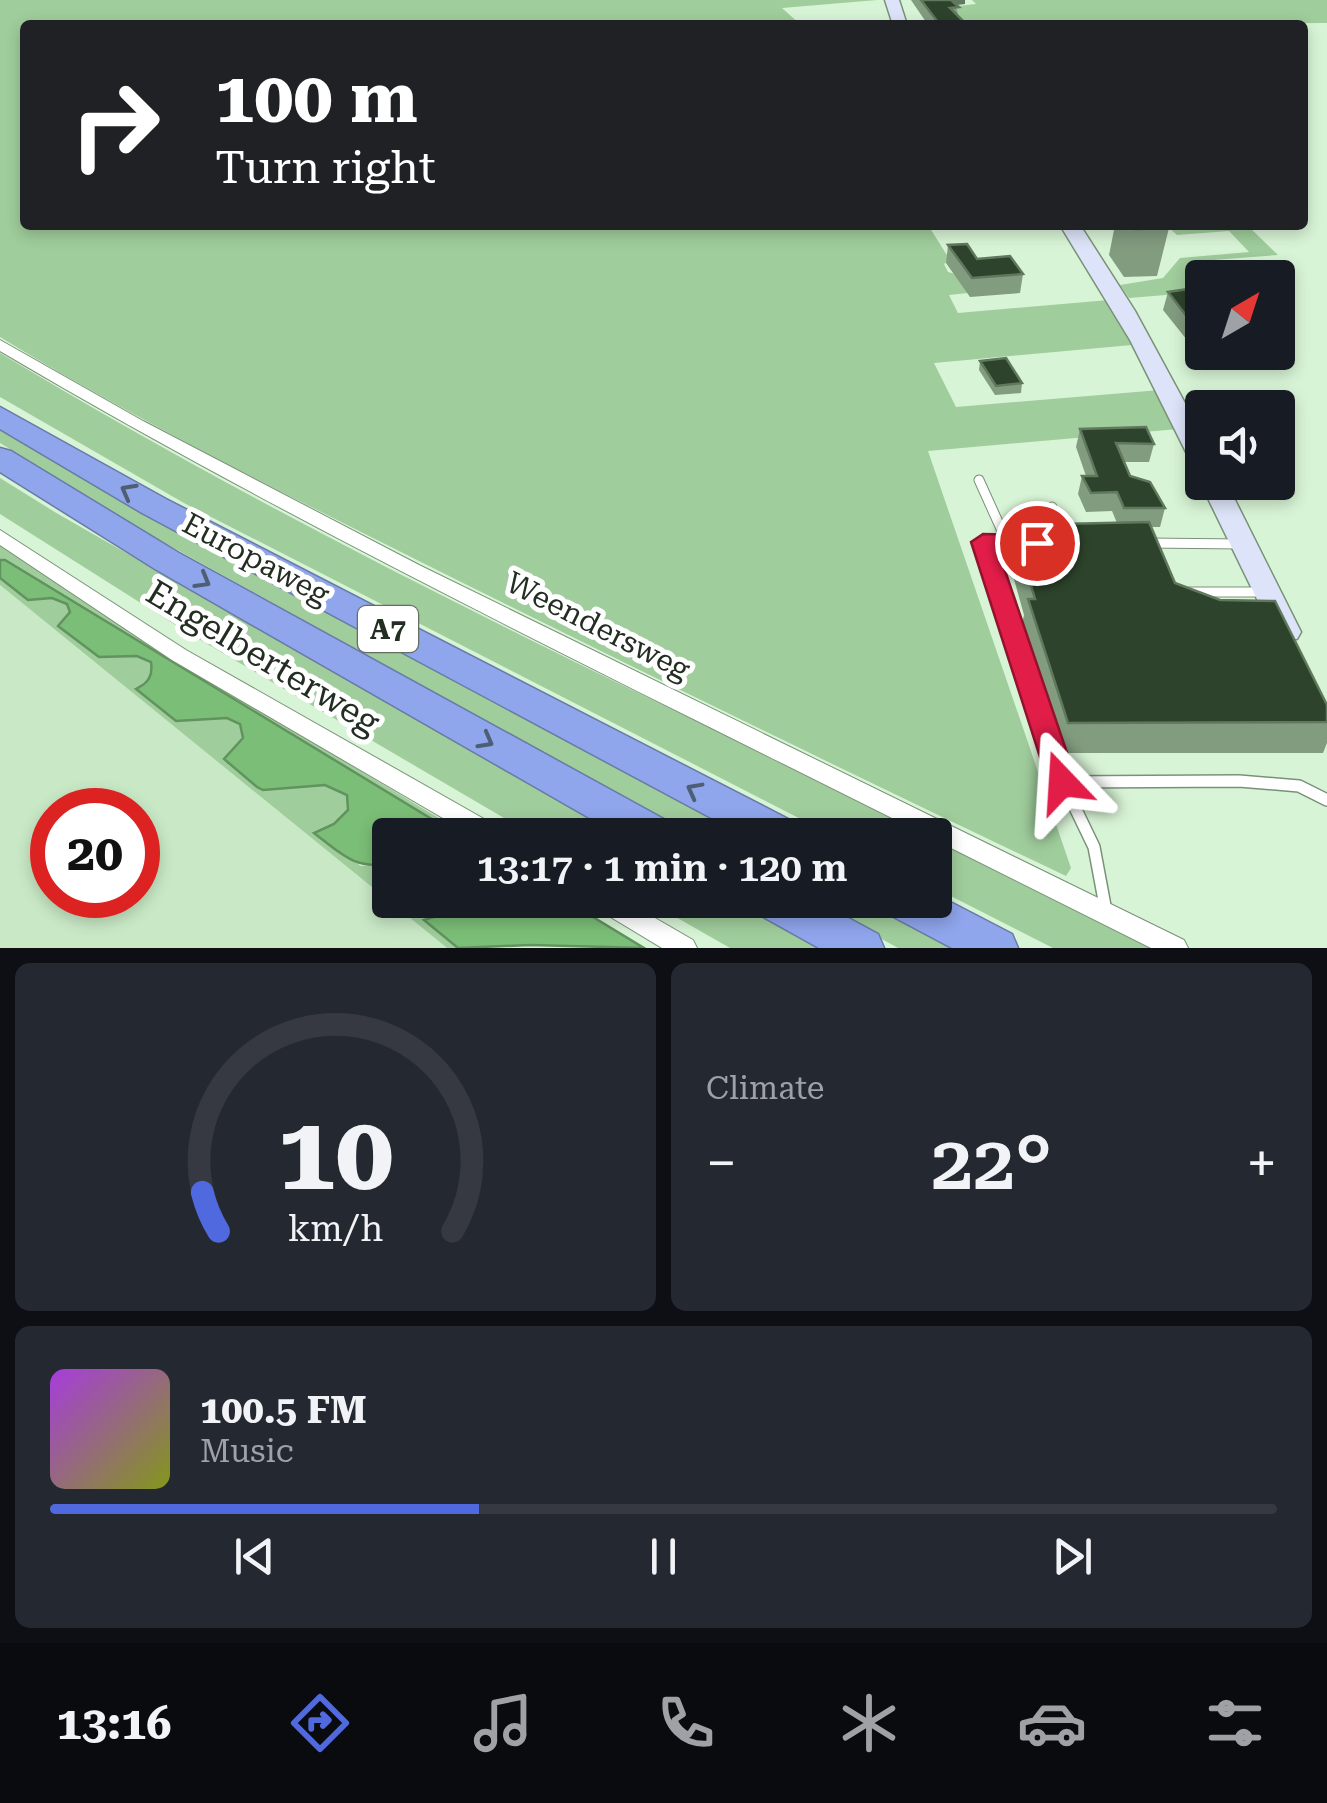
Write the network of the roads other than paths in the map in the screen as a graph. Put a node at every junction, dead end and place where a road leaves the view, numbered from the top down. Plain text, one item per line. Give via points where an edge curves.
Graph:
1 (1074, 230) edge
2 (0, 345) edge
3 (0, 416) edge
4 (1185, 425) edge
5 (0, 458) edge
6 (979, 480) dead end
7 (1222, 500) edge
8 (1052, 507) dead end
9 (0, 536) edge
10 (1007, 542) junction
11 (1027, 542) edge
12 (1047, 543) edge
13 (1132, 543) edge
14 (1148, 544) junction
15 (1244, 544) junction
16 (1156, 560) edge
17 (1170, 592) edge
18 (1267, 592) junction
19 (1296, 650) edge
20 (1062, 782) junction
21 (1327, 800) edge
22 (462, 818) edge
23 (626, 818) edge
24 (748, 818) edge
25 (1106, 914) junction
26 (633, 918) edge
27 (807, 918) edge
28 (938, 918) edge
29 (1175, 947) edge
30 (684, 948) edge
31 (861, 948) edge
32 (995, 948) edge

1 - 4 street via 1144,341
2 - 25 street, Weendersweg via 412,569
24 -> 3 highway, Europaweg / A7 via 154,506
5 -> 23 highway, Europaweg / A7 via 184,570
6 - 10 lane
7 - 15 street
8 - 12 lane via 1066,543
9 - 22 street, Engelberterweg via 179,656
10 - 11 lane
10 - 20 lane via 983,542
13 - 14 lane
14 - 15 lane
14 - 16 lane
15 - 18 street
17 - 18 lane
18 - 19 street
20 - 21 lane via 1239,781 1299,786
20 - 25 lane via 1094,847
25 - 29 street, Weendersweg
26 - 30 street
27 - 31 highway
28 - 32 highway

